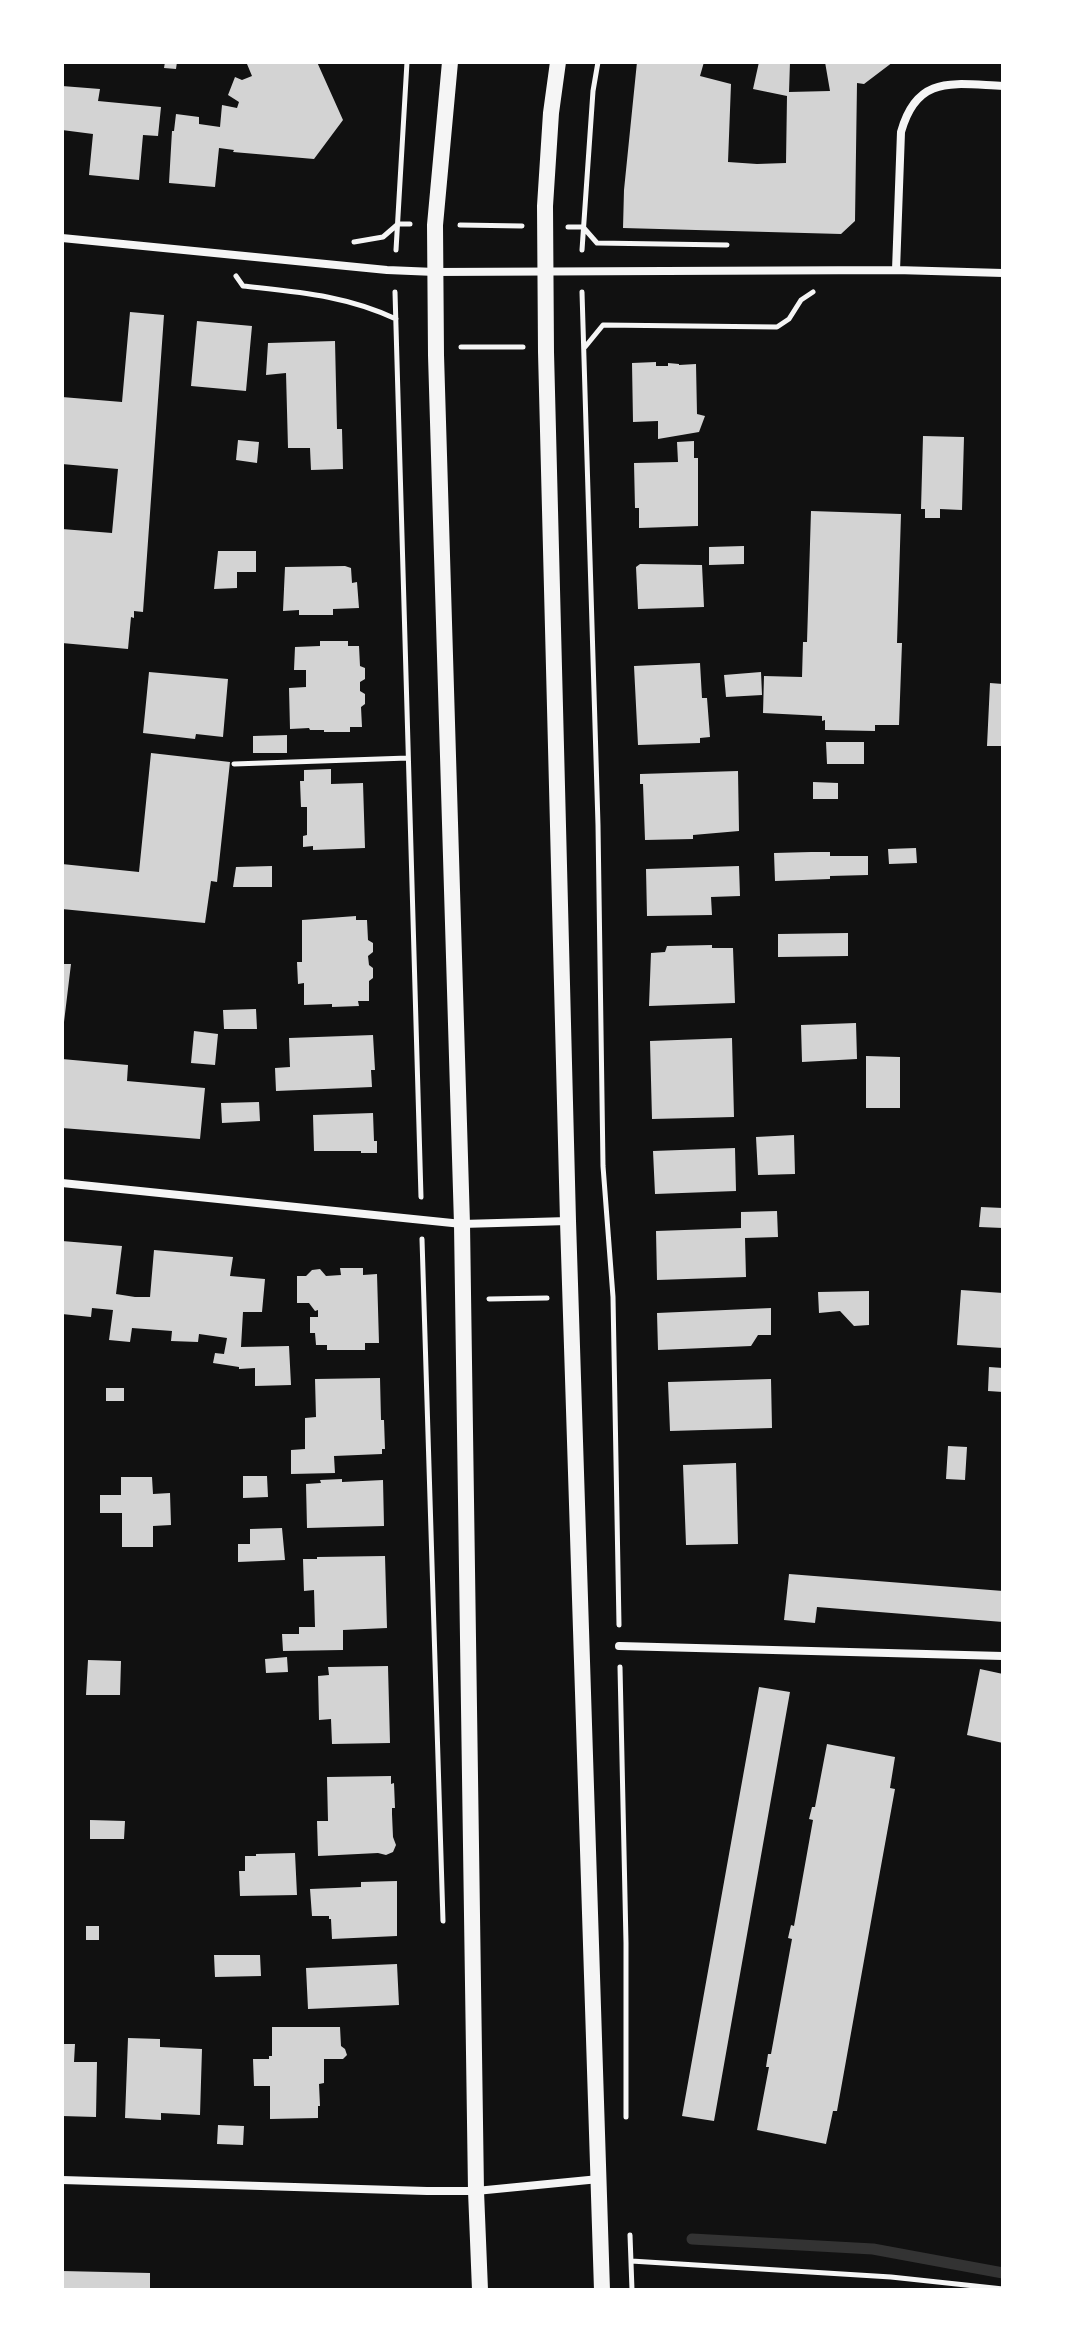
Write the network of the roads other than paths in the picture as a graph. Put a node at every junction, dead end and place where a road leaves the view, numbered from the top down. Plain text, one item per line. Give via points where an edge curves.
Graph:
1 (450, 62) edge
2 (558, 62) edge
3 (1003, 86) edge
4 (62, 238) edge
5 (896, 270) junction
6 (435, 272) junction
7 (545, 272) junction
8 (1003, 273) edge
9 (62, 1183) edge
10 (568, 1221) junction
11 (462, 1224) junction
12 (619, 1646) road end
13 (1003, 1656) edge
14 (599, 2179) junction
15 (62, 2180) edge
16 (476, 2191) junction
17 (480, 2290) edge
18 (602, 2290) edge

1 - 6 main road
2 - 7 main road
3 - 5 street via 938,87 920,94 906,112
4 - 6 street
5 - 7 street
5 - 8 street
6 - 7 street
6 - 11 main road
7 - 10 main road
9 - 11 street
10 - 11 street
10 - 14 main road
11 - 16 main road
12 - 13 street
14 - 16 street
14 - 18 main road
15 - 16 street
16 - 17 main road

